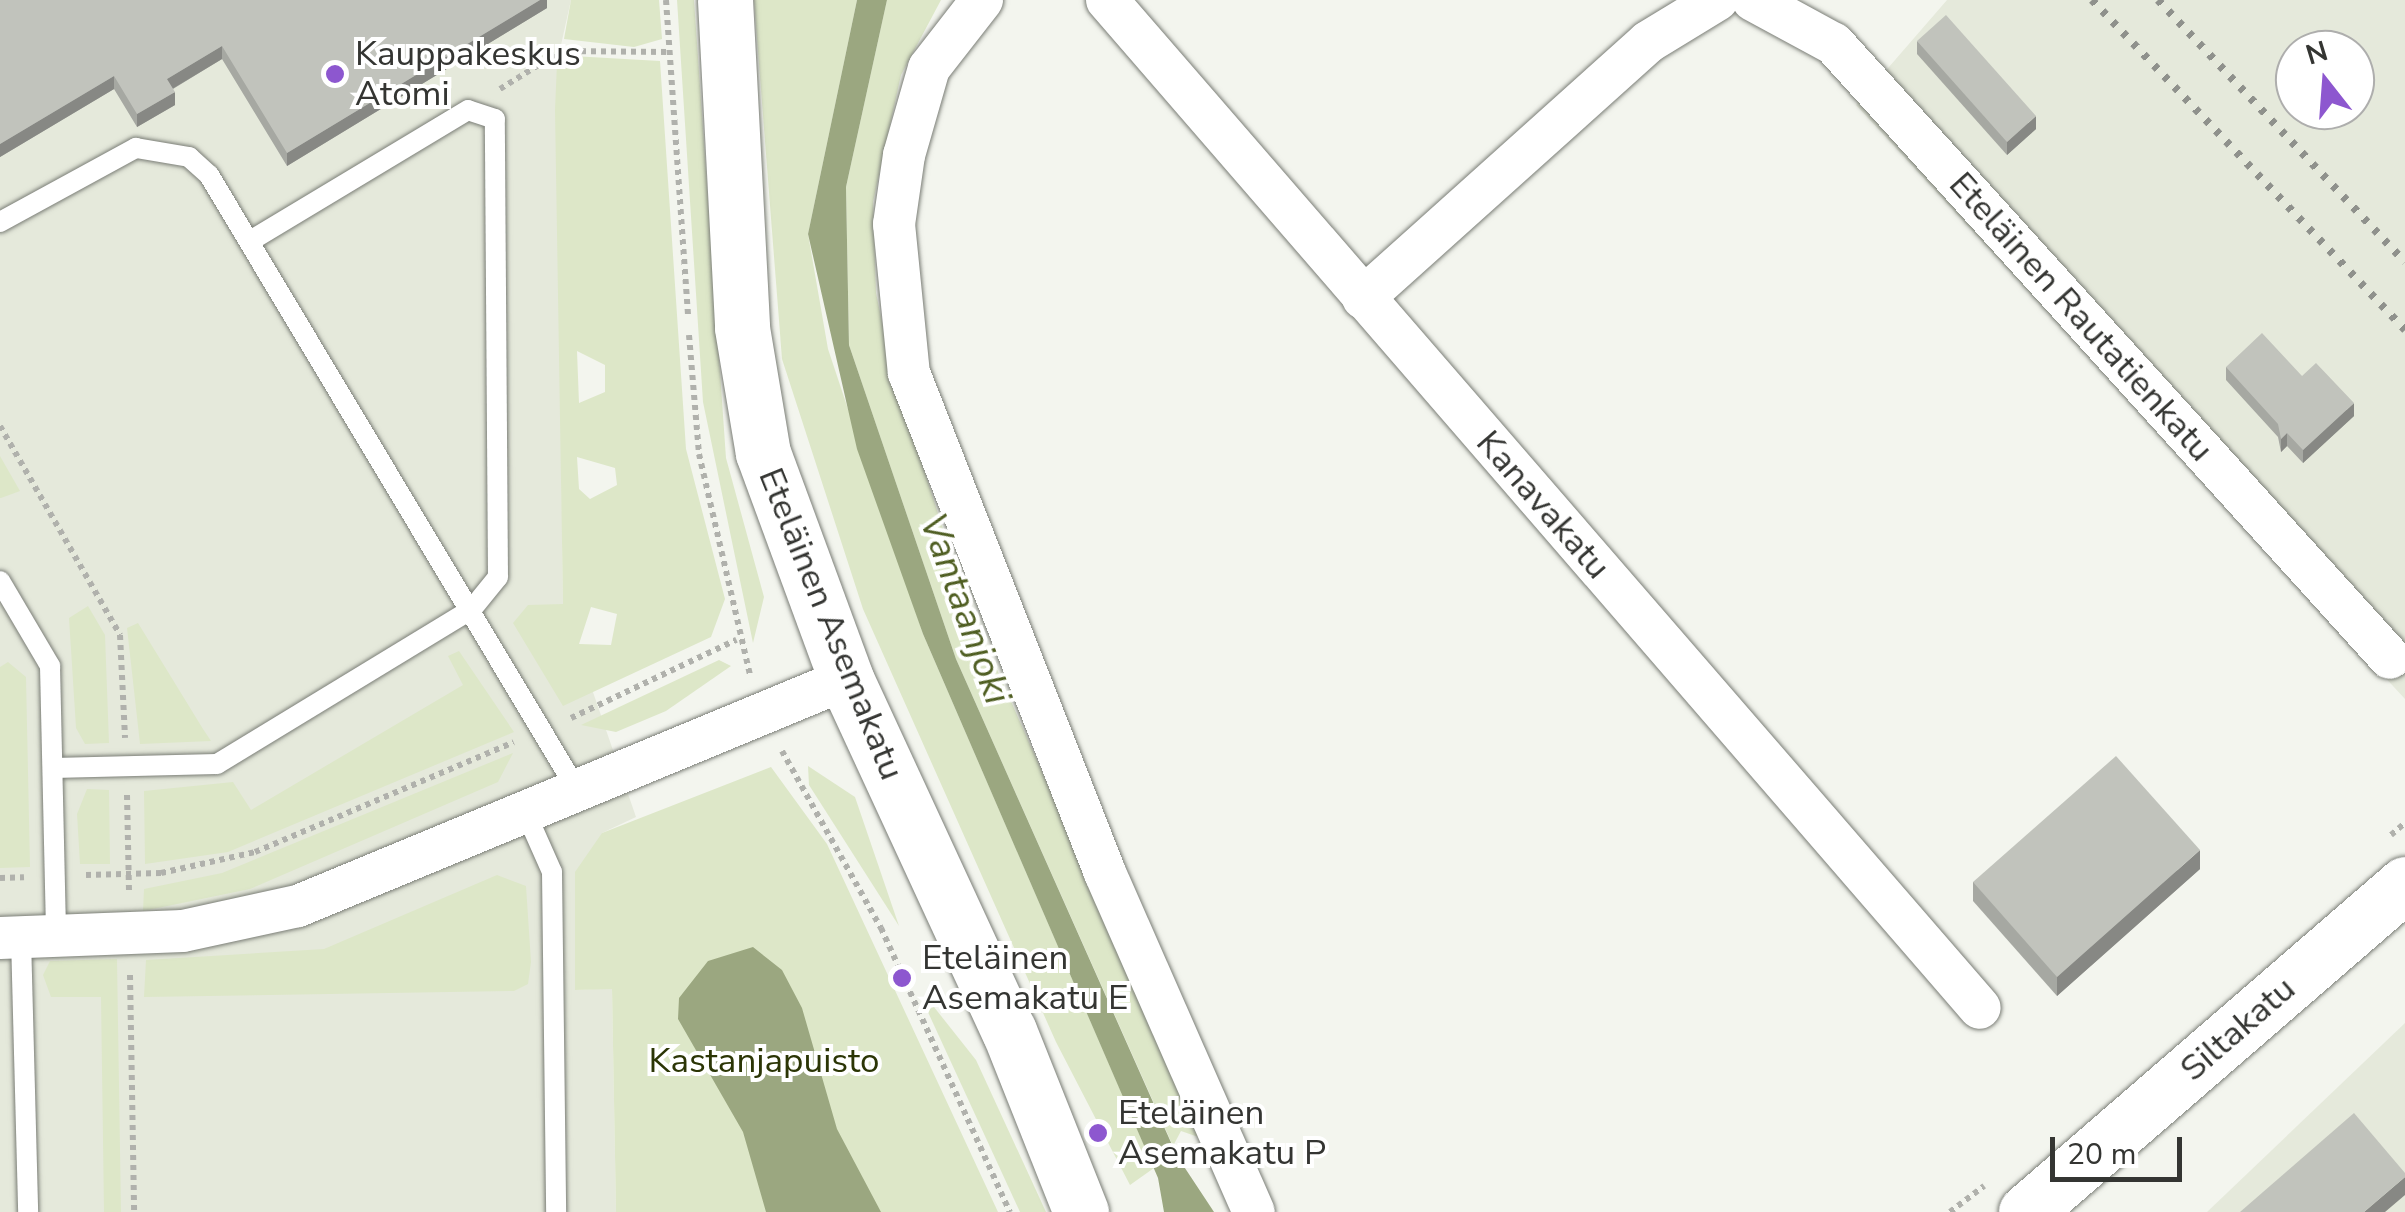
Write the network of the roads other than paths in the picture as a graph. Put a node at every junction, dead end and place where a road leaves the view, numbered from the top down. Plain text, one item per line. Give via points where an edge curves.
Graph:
1 (725, 0) edge
2 (982, 0) edge
3 (1107, 0) edge
4 (1717, 0) edge
5 (1753, 0) edge
6 (0, 222) edge
7 (250, 242) junction
8 (1363, 298) junction
9 (0, 581) edge
10 (472, 609) junction
11 (2390, 658) dead end
12 (846, 678) junction
13 (52, 768) junction
14 (577, 790) junction
15 (526, 811) junction
16 (2405, 884) edge
17 (26, 937) edge
18 (1980, 1008) dead end
19 (28, 1212) edge
20 (556, 1212) edge
21 (1081, 1212) edge
22 (1254, 1212) edge
23 (2026, 1212) edge

1 - 12 street, Eteläinen Asemakatu via 750,391 778,501
2 - 22 street via 929,68 904,156 894,224 909,373 1105,872
3 - 8 street, Kanavakatu
4 - 8 street via 1648,42
5 - 11 street, Eteläinen Rautatienkatu via 1834,44
6 - 7 lane via 107,160 160,148 209,175
7 - 10 lane
7 - 10 lane via 468,110 495,118 502,556
8 - 18 street, Kanavakatu
9 - 13 lane via 50,666
10 - 13 lane via 217,764
10 - 14 lane
12 - 14 street
12 - 21 street, Eteläinen Asemakatu via 1009,1030
13 - 17 lane via 54,876
14 - 15 street
15 - 17 street via 298,906 237,924
15 - 20 lane via 552,872
16 - 23 street, Siltakatu
17 - 19 lane

